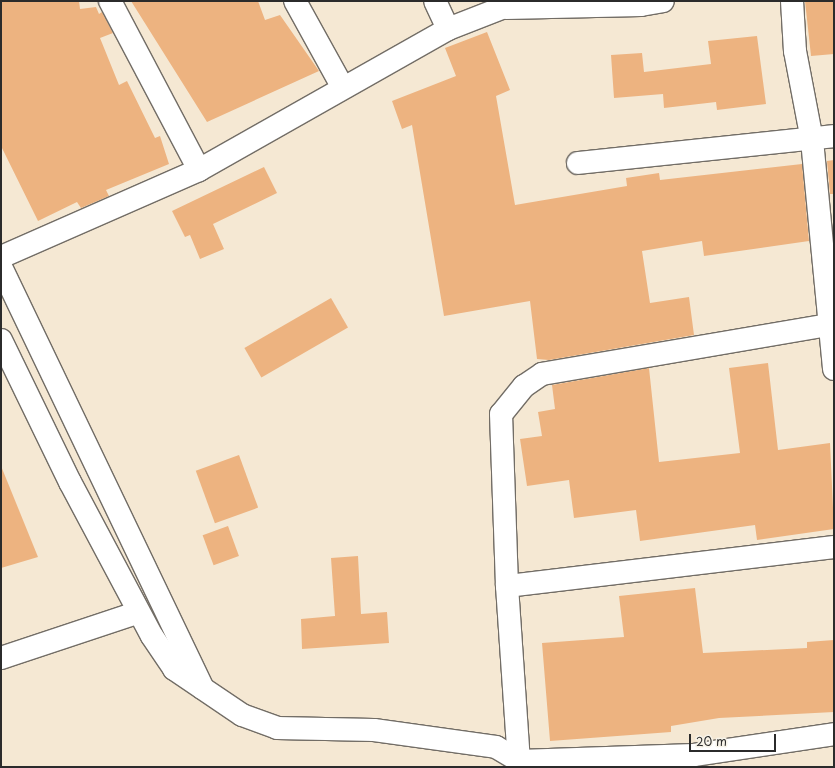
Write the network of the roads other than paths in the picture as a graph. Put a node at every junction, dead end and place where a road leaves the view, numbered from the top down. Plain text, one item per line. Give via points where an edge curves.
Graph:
1 (110, 1) edge
2 (295, 1) edge
3 (435, 1) edge
4 (663, 1) edge
5 (792, 1) edge
6 (513, 4) edge
7 (448, 29) junction
8 (342, 86) junction
9 (834, 136) edge
10 (812, 140) junction
11 (578, 163) dead end
12 (199, 170) junction
13 (1, 257) edge
14 (1, 267) edge
15 (830, 325) edge
16 (1, 340) edge
17 (834, 369) edge
18 (834, 547) edge
19 (507, 586) junction
20 (139, 612) junction
21 (1, 658) edge
22 (204, 689) junction
23 (834, 734) edge
24 (695, 761) edge
25 (521, 764) edge

1 - 12 street
2 - 8 street
3 - 7 street
4 - 6 street via 641,5
5 - 10 street via 795,51
6 - 7 street
7 - 8 street
8 - 12 street
9 - 10 street
10 - 11 street
10 - 15 street
12 - 13 street
14 - 22 street
15 - 17 street
15 - 19 street via 542,374 524,386 501,414
16 - 20 street
18 - 19 street
19 - 25 street
20 - 21 street
20 - 22 street via 174,669
22 - 25 street via 242,715 277,728 382,731 496,747
23 - 24 street
24 - 25 street

